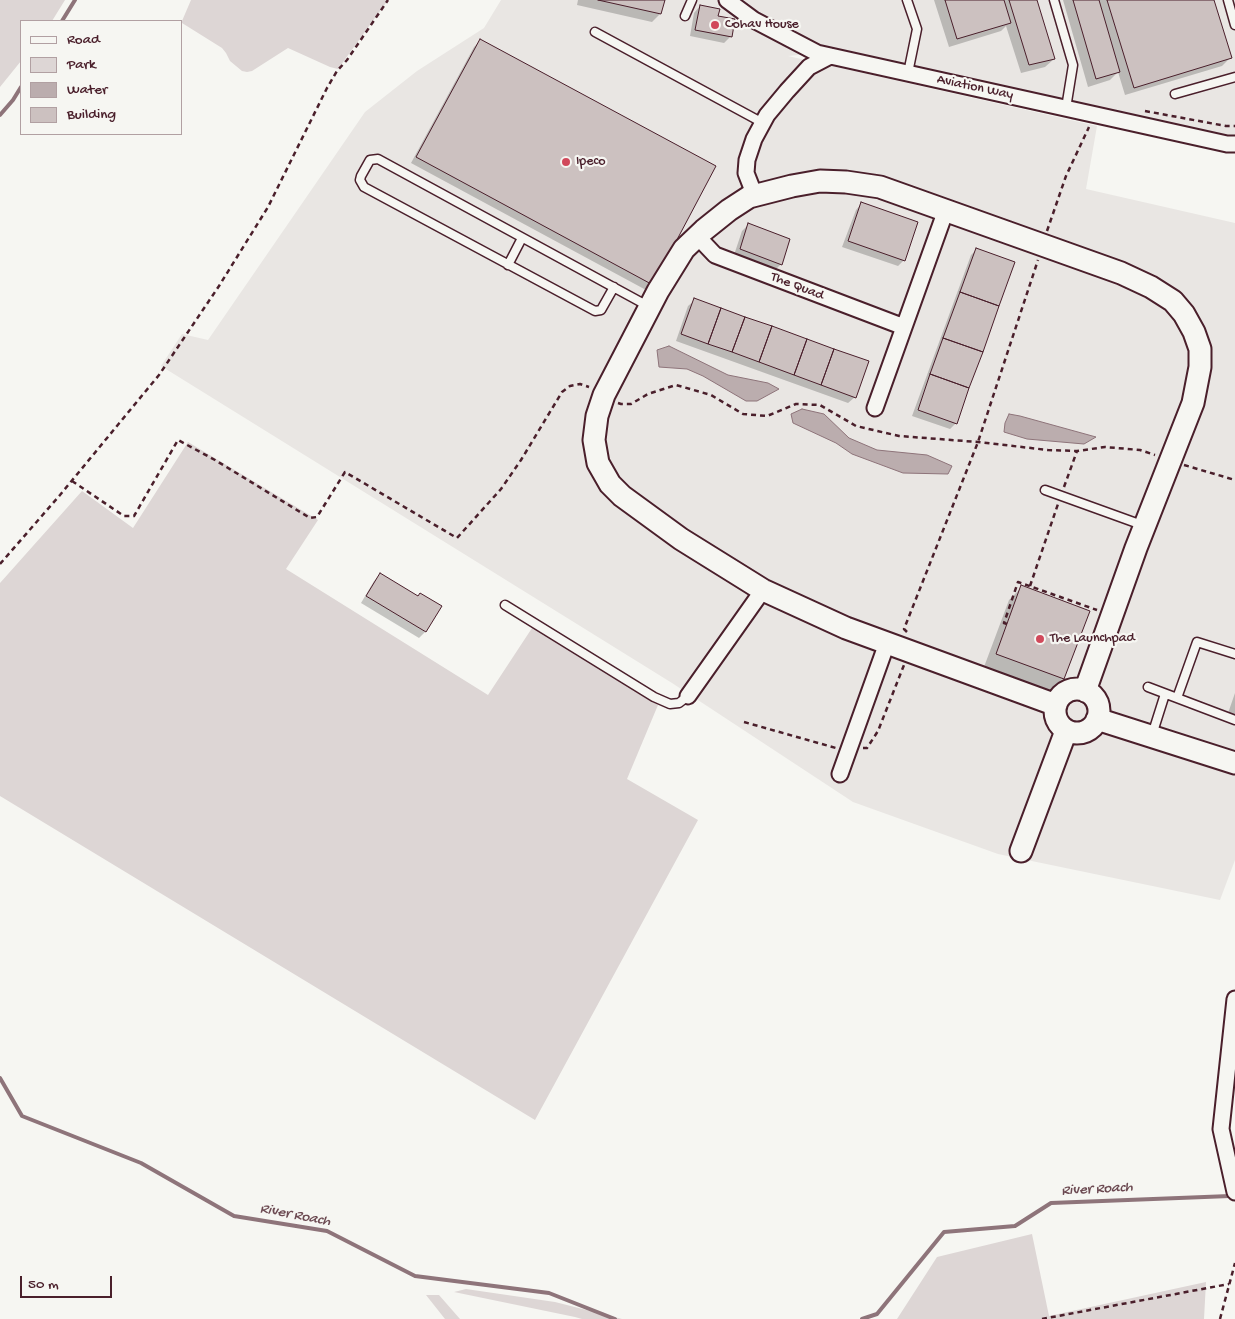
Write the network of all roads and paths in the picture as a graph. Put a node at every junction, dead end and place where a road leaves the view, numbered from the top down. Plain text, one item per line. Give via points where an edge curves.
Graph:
1 (388, 0) edge
2 (692, 0) edge
3 (727, 0) edge
4 (907, 0) edge
5 (1054, 0) edge
6 (1228, 0) edge
7 (685, 16) dead end
8 (1235, 25) edge
9 (595, 32) dead end
10 (830, 56) junction
11 (908, 73) junction
12 (1235, 77) edge
13 (1175, 94) dead end
14 (1066, 108) junction
15 (1142, 110) dead end
16 (1095, 114) junction
17 (763, 123) junction
18 (1235, 126) edge
19 (1235, 144) edge
20 (755, 196) junction
21 (946, 210) junction
22 (697, 236) junction
23 (522, 238) junction
24 (1043, 245) junction
25 (508, 264) junction
26 (614, 287) junction
27 (650, 306) junction
28 (904, 327) junction
29 (604, 395) junction
30 (874, 408) dead end
31 (978, 442) junction
32 (1078, 451) junction
33 (1171, 461) junction
34 (1235, 480) edge
35 (72, 481) junction
36 (1046, 490) dead end
37 (1061, 496) junction
38 (1145, 526) junction
39 (0, 564) edge
40 (1030, 586) junction
41 (763, 590) junction
42 (505, 605) dead end
43 (1112, 615) junction
44 (1007, 624) dead end
45 (887, 643) junction
46 (1235, 654) edge
47 (1148, 687) dead end
48 (1085, 691) junction
49 (1165, 694) junction
50 (688, 696) joint
51 (1177, 698) junction
52 (1056, 705) junction
53 (1097, 719) junction
54 (1235, 720) edge
55 (1066, 731) junction
56 (1151, 737) junction
57 (1235, 763) edge
58 (840, 774) dead end
59 (1021, 851) dead end
60 (1235, 999) edge
61 (1235, 1192) edge
62 (1235, 1262) edge
63 (1230, 1284) junction
64 (1042, 1319) edge
65 (1220, 1319) edge

1 - 35 path via 326,88 268,207 219,286 159,374
2 - 7 lane
3 - 10 street, Aviation Way via 754,20 816,53
4 - 11 lane via 917,28
5 - 14 lane via 1074,65
6 - 8 lane
9 - 17 lane
10 - 11 street, Aviation Way
10 - 17 street via 809,67
11 - 14 street, Aviation Way
12 - 13 lane
14 - 16 street, Aviation Way
15 - 18 path
16 - 19 street, Aviation Way
16 - 24 path via 1066,176
17 - 20 street via 747,160 746,173
20 - 21 street via 792,186 846,182 880,187
20 - 22 street via 729,210
21 - 24 street
21 - 28 street
22 - 27 street via 684,249
22 - 28 street, The Quad via 715,255
23 - 25 lane
23 - 25 lane via 378,159 367,164 360,180 364,187
23 - 26 lane
24 - 31 path
24 - 33 street via 1151,287 1173,301 1184,314 1200,349 1200,368 1193,403
25 - 26 lane via 595,311 601,310
26 - 27 lane
27 - 29 street
28 - 30 street
29 - 31 path via 622,404 630,404 676,385 711,395 743,414 767,416 796,404 820,406 856,426 890,434
29 - 35 path via 580,384 562,392 501,489 457,538 345,472 316,517 310,518 178,440 134,516 124,516
29 - 41 street via 594,440 598,463 610,484 681,539
31 - 32 path
32 - 33 path via 1105,447 1140,450
32 - 37 path
33 - 34 path
33 - 38 street
35 - 39 path
36 - 37 lane
37 - 38 lane
37 - 40 path
38 - 43 street
40 - 43 path
40 - 44 path via 1018,582 1004,623
41 - 45 street
41 - 50 street
42 - 50 lane via 654,697 670,704 679,703
43 - 48 street
45 - 52 street
45 - 58 street
46 - 51 lane via 1197,642
47 - 49 lane
48 - 52 street via 1070,690 1058,699
48 - 53 street via 1098,705
49 - 51 lane
49 - 56 lane
51 - 54 lane
52 - 55 street via 1056,720
53 - 55 street via 1094,726 1081,733
53 - 56 street
55 - 59 street
56 - 57 street
60 - 61 street via 1221,1129
62 - 63 path
63 - 64 path
63 - 65 path

